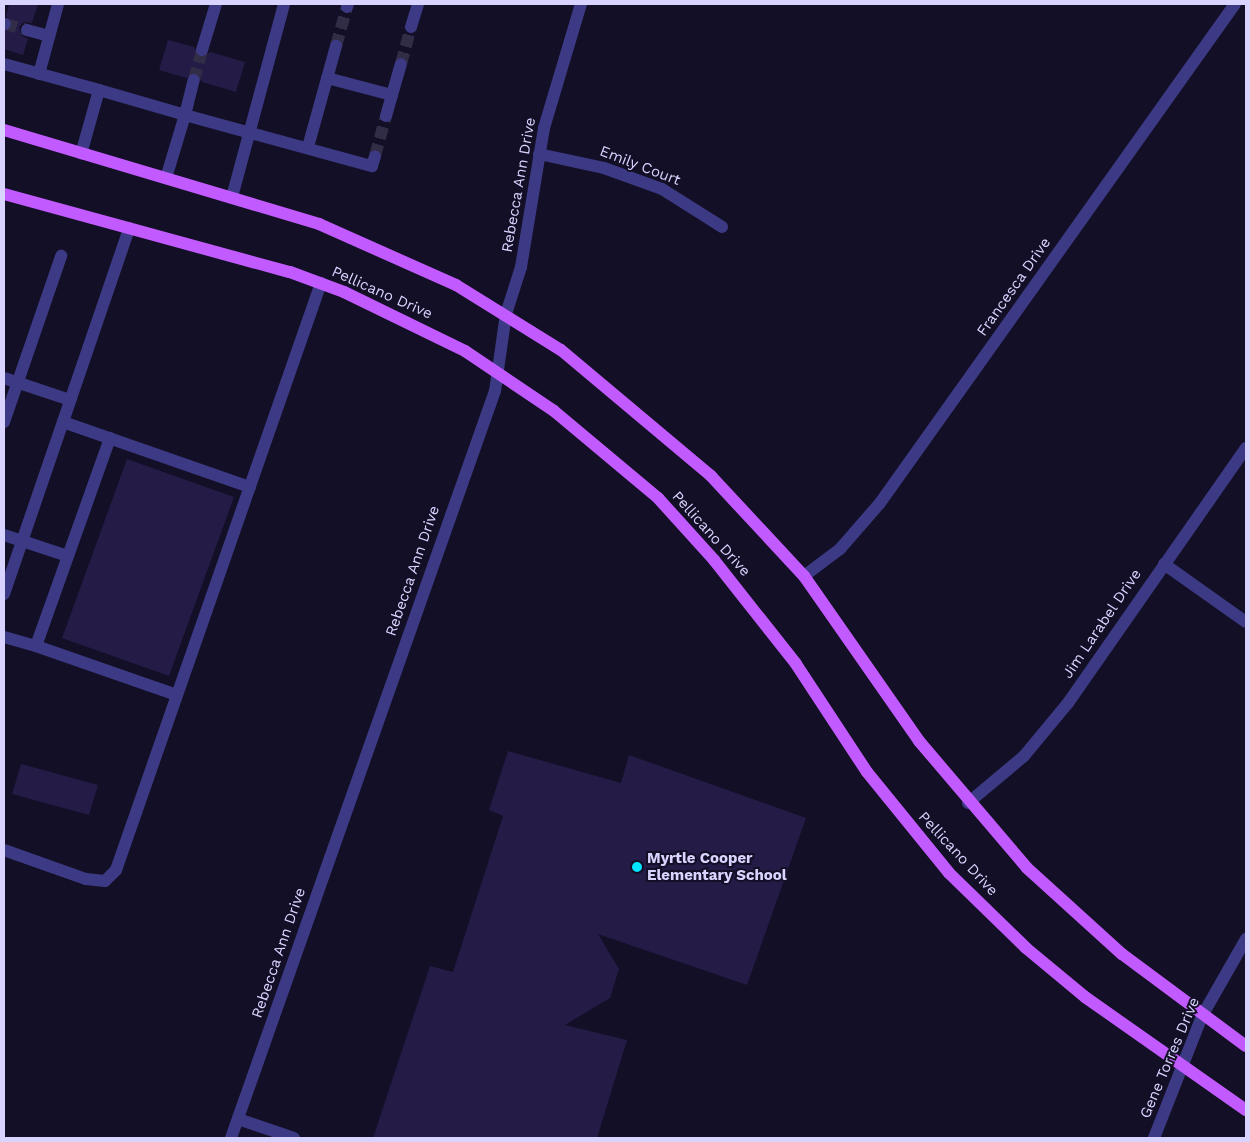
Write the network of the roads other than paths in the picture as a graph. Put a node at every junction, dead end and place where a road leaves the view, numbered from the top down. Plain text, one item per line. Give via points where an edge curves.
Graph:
1 (216, 4) edge
2 (284, 4) edge
3 (418, 4) edge
4 (581, 4) edge
5 (1235, 4) edge
6 (53, 5) edge
7 (411, 27) tunnel mouth
8 (27, 30) tunnel mouth
9 (49, 36) junction
10 (336, 46) tunnel mouth
11 (202, 50) tunnel mouth
12 (4, 64) edge
13 (401, 64) tunnel mouth
14 (39, 74) junction
15 (327, 78) junction
16 (194, 80) tunnel mouth
17 (99, 90) junction
18 (392, 96) junction
19 (185, 115) junction
20 (386, 116) tunnel mouth
21 (4, 130) edge
22 (249, 131) junction
23 (308, 147) junction
24 (81, 154) junction
25 (539, 154) junction
26 (375, 156) dead end
27 (166, 178) junction
28 (4, 194) edge
29 (232, 197) junction
30 (722, 226) dead end
31 (129, 228) junction
32 (61, 256) dead end
33 (321, 283) junction
34 (506, 314) junction
35 (500, 374) junction
36 (4, 378) edge
37 (18, 382) junction
38 (70, 400) junction
39 (4, 422) edge
40 (63, 422) junction
41 (110, 438) junction
42 (1246, 448) edge
43 (250, 487) junction
44 (4, 535) edge
45 (22, 542) junction
46 (68, 556) junction
47 (1164, 564) junction
48 (804, 576) junction
49 (4, 594) edge
50 (1246, 622) edge
51 (4, 637) edge
52 (36, 646) junction
53 (177, 695) junction
54 (968, 803) junction
55 (4, 850) edge
56 (1246, 938) edge
57 (1202, 1016) junction
58 (1246, 1046) edge
59 (1183, 1069) junction
60 (1246, 1110) edge
61 (238, 1118) junction
62 (231, 1138) edge
63 (294, 1138) edge
64 (1154, 1138) edge

1 - 11 street
2 - 22 street
3 - 7 street
4 - 25 street, Rebecca Ann Drive
5 - 48 street, Francesca Drive via 880,503 840,549
6 - 9 street
8 - 9 street
9 - 14 street
10 - 15 street
12 - 14 street
13 - 18 street
14 - 17 street
15 - 18 street
15 - 23 street
16 - 19 street
17 - 19 street
17 - 24 street
18 - 20 street
19 - 22 street
19 - 27 street
21 - 24 main road
22 - 23 street
22 - 29 street
23 - 26 street via 372,166
24 - 27 main road
25 - 30 street, Emily Court via 604,168 662,189
25 - 34 street, Rebecca Ann Drive via 521,267
27 - 29 main road
28 - 31 main road, Pellicano Drive
29 - 34 main road via 319,224 385,251
31 - 33 main road, Pellicano Drive
31 - 38 street
32 - 37 street
33 - 35 main road, Pellicano Drive via 425,329
33 - 43 street
34 - 35 street, Rebecca Ann Drive
34 - 48 main road via 561,350 678,446
35 - 59 main road, Pellicano Drive via 554,411 658,498 714,560 796,664 867,772 949,873 1026,948
35 - 61 street, Rebecca Ann Drive
36 - 37 street
37 - 38 street
37 - 39 street
38 - 40 street
40 - 41 street
40 - 45 street
41 - 43 street
41 - 46 street
42 - 47 street, Jim Larabel Drive
43 - 53 street
44 - 45 street
45 - 46 street
45 - 49 street
46 - 52 street
47 - 50 street
47 - 54 street, Jim Larabel Drive via 1068,703 1024,756
48 - 54 main road via 919,741
51 - 52 street
52 - 53 street
53 - 55 street via 116,870 105,881 86,879
54 - 57 main road via 1064,904
56 - 57 street, Gene Torres Drive
57 - 58 main road
57 - 59 street, Gene Torres Drive
59 - 60 main road, Pellicano Drive
59 - 64 street, Gene Torres Drive
61 - 62 street, Rebecca Ann Drive
61 - 63 street

